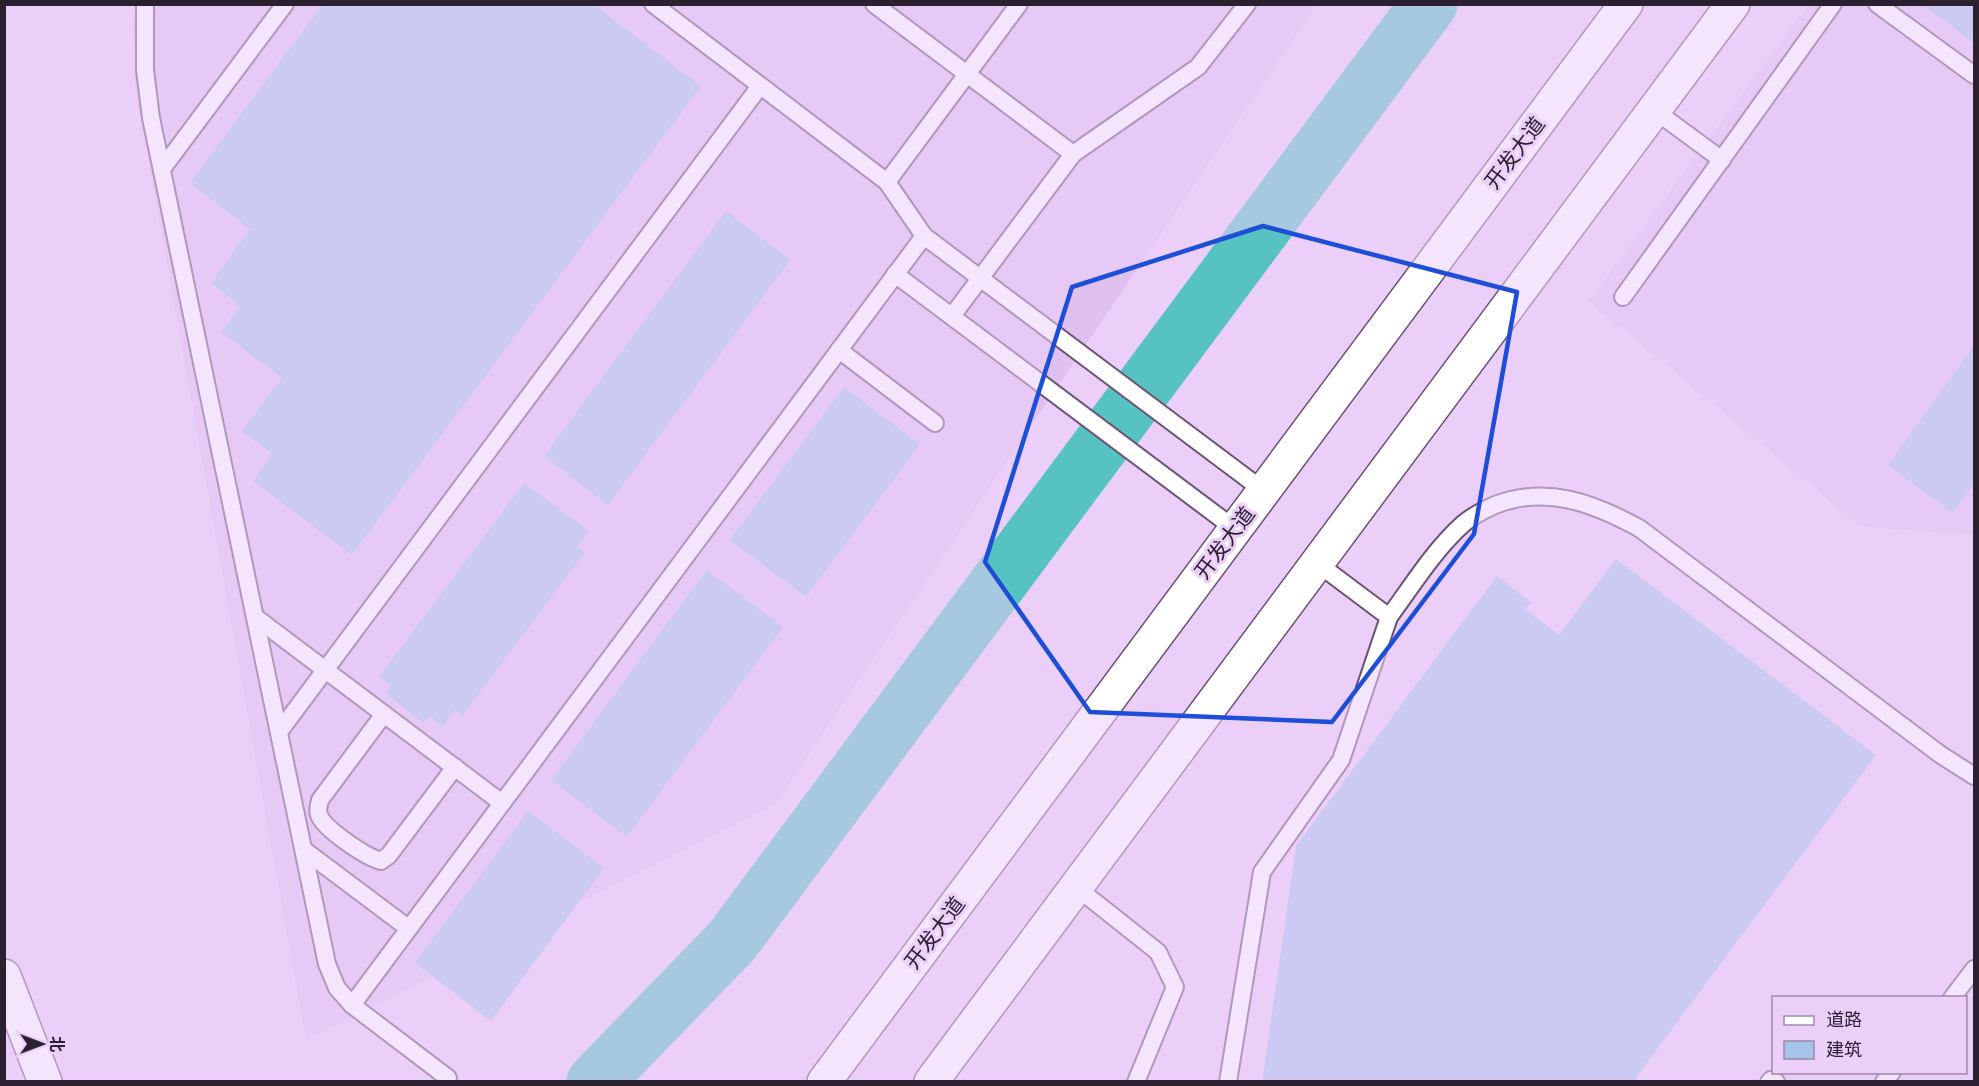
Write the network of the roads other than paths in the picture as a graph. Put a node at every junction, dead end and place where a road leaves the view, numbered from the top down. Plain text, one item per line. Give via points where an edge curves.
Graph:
1 (145, 4) edge
2 (285, 4) edge
3 (653, 4) edge
4 (874, 4) edge
5 (1019, 4) edge
6 (1247, 4) edge
7 (1626, 4) edge
8 (1732, 4) edge
9 (1833, 4) edge
10 (1877, 4) edge
11 (967, 74) junction
12 (1974, 75) edge
13 (760, 86) junction
14 (1654, 110) junction
15 (1073, 154) junction
16 (1722, 160) junction
17 (162, 169) junction
18 (887, 182) junction
19 (924, 236) junction
20 (895, 274) junction
21 (981, 278) junction
22 (1623, 297) dead end
23 (952, 316) junction
24 (839, 350) junction
25 (935, 423) dead end
26 (1264, 491) junction
27 (1235, 529) junction
28 (1317, 563) junction
29 (255, 617) junction
30 (1389, 617) junction
31 (325, 669) junction
32 (384, 714) junction
33 (279, 732) junction
34 (454, 767) junction
35 (1974, 776) edge
36 (502, 802) junction
37 (304, 850) junction
38 (1076, 887) junction
39 (408, 928) junction
40 (1974, 969) edge
41 (4, 976) edge
42 (1954, 996) edge
43 (352, 1005) junction
44 (448, 1078) dead end
45 (45, 1082) edge
46 (824, 1082) edge
47 (931, 1082) edge
48 (1136, 1082) edge
49 (1228, 1082) edge
50 (1769, 1082) edge
51 (1776, 1082) edge

1 - 17 lane via 145,70
2 - 17 lane
3 - 13 lane
4 - 11 lane
5 - 11 lane
6 - 15 lane via 1198,67
7 - 26 main road, 开发大道
8 - 14 main road
9 - 16 lane
10 - 12 lane
11 - 15 lane
11 - 18 lane
13 - 18 lane
13 - 31 lane
14 - 16 lane
14 - 28 main road
15 - 21 lane
16 - 22 lane
17 - 29 lane
18 - 19 lane
19 - 20 lane
19 - 21 lane
20 - 23 lane
20 - 24 lane
21 - 23 lane
21 - 26 lane
23 - 27 lane
24 - 25 lane
24 - 36 lane
26 - 27 main road, 开发大道
27 - 46 main road, 开发大道
28 - 30 lane
28 - 38 main road
29 - 31 lane
29 - 33 lane
30 - 35 lane via 1448,539 1486,509 1533,496 1581,501 1639,528
30 - 49 lane via 1341,760 1262,872
31 - 32 lane
31 - 33 lane
32 - 34 lane
32 - 34 lane via 320,800 318,812 323,822 371,859 381,861 388,855
33 - 37 lane
34 - 36 lane
36 - 39 lane
37 - 39 lane
37 - 43 lane via 327,964 337,988
38 - 47 main road
38 - 48 lane via 1158,952 1175,987
39 - 43 lane
40 - 42 lane
41 - 45 main road
43 - 44 lane
50 - 51 lane

